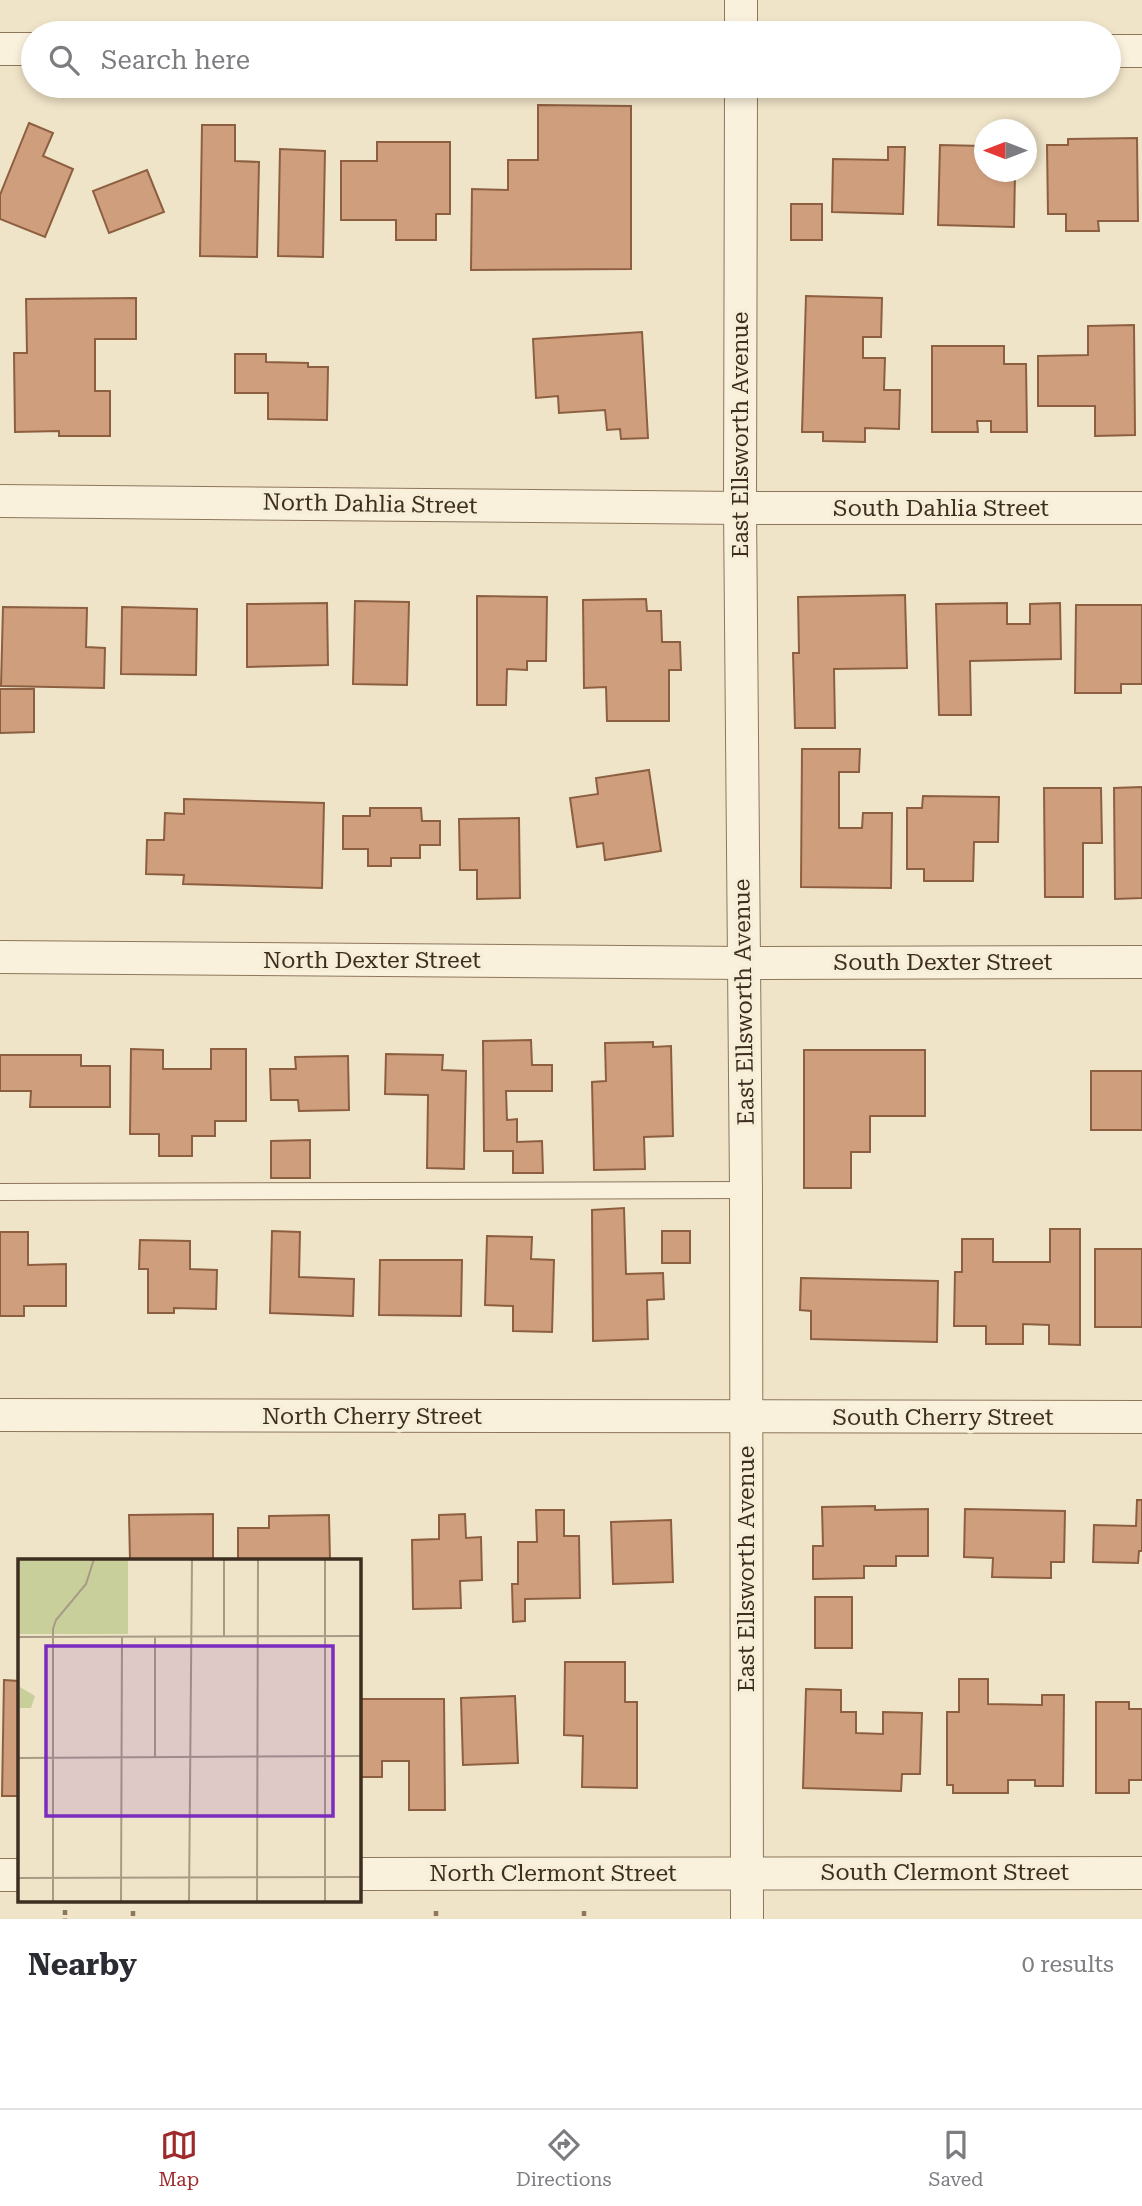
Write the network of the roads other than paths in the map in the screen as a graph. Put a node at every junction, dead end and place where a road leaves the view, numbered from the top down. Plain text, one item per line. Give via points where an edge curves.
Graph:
1 (741, 0) edge
2 (741, 21) edge
3 (0, 49) edge
4 (21, 49) edge
5 (1121, 51) edge
6 (1142, 51) edge
7 (741, 98) edge
8 (0, 501) edge
9 (740, 508) junction
10 (1142, 508) edge
11 (0, 957) edge
12 (1142, 962) edge
13 (744, 963) junction
14 (746, 1189) junction
15 (0, 1192) edge
16 (0, 1415) edge
17 (745, 1417) junction
18 (1142, 1417) edge
19 (747, 1872) junction
20 (1142, 1873) edge
21 (360, 1874) edge
22 (0, 1875) edge
23 (18, 1875) edge
24 (747, 1919) edge

1 - 2 street
3 - 4 street
5 - 6 street
7 - 9 street, East Ellsworth Avenue
8 - 9 street, North Dahlia Street
9 - 10 street, South Dahlia Street
9 - 13 street, East Ellsworth Avenue
11 - 13 street, North Dexter Street
12 - 13 street, South Dexter Street
13 - 14 street, East Ellsworth Avenue
14 - 15 lane
14 - 17 street, East Ellsworth Avenue
16 - 17 street, North Cherry Street
17 - 18 street, South Cherry Street
17 - 19 street, East Ellsworth Avenue
19 - 20 street, South Clermont Street
19 - 21 street, North Clermont Street
19 - 24 street, East Ellsworth Avenue
22 - 23 street

